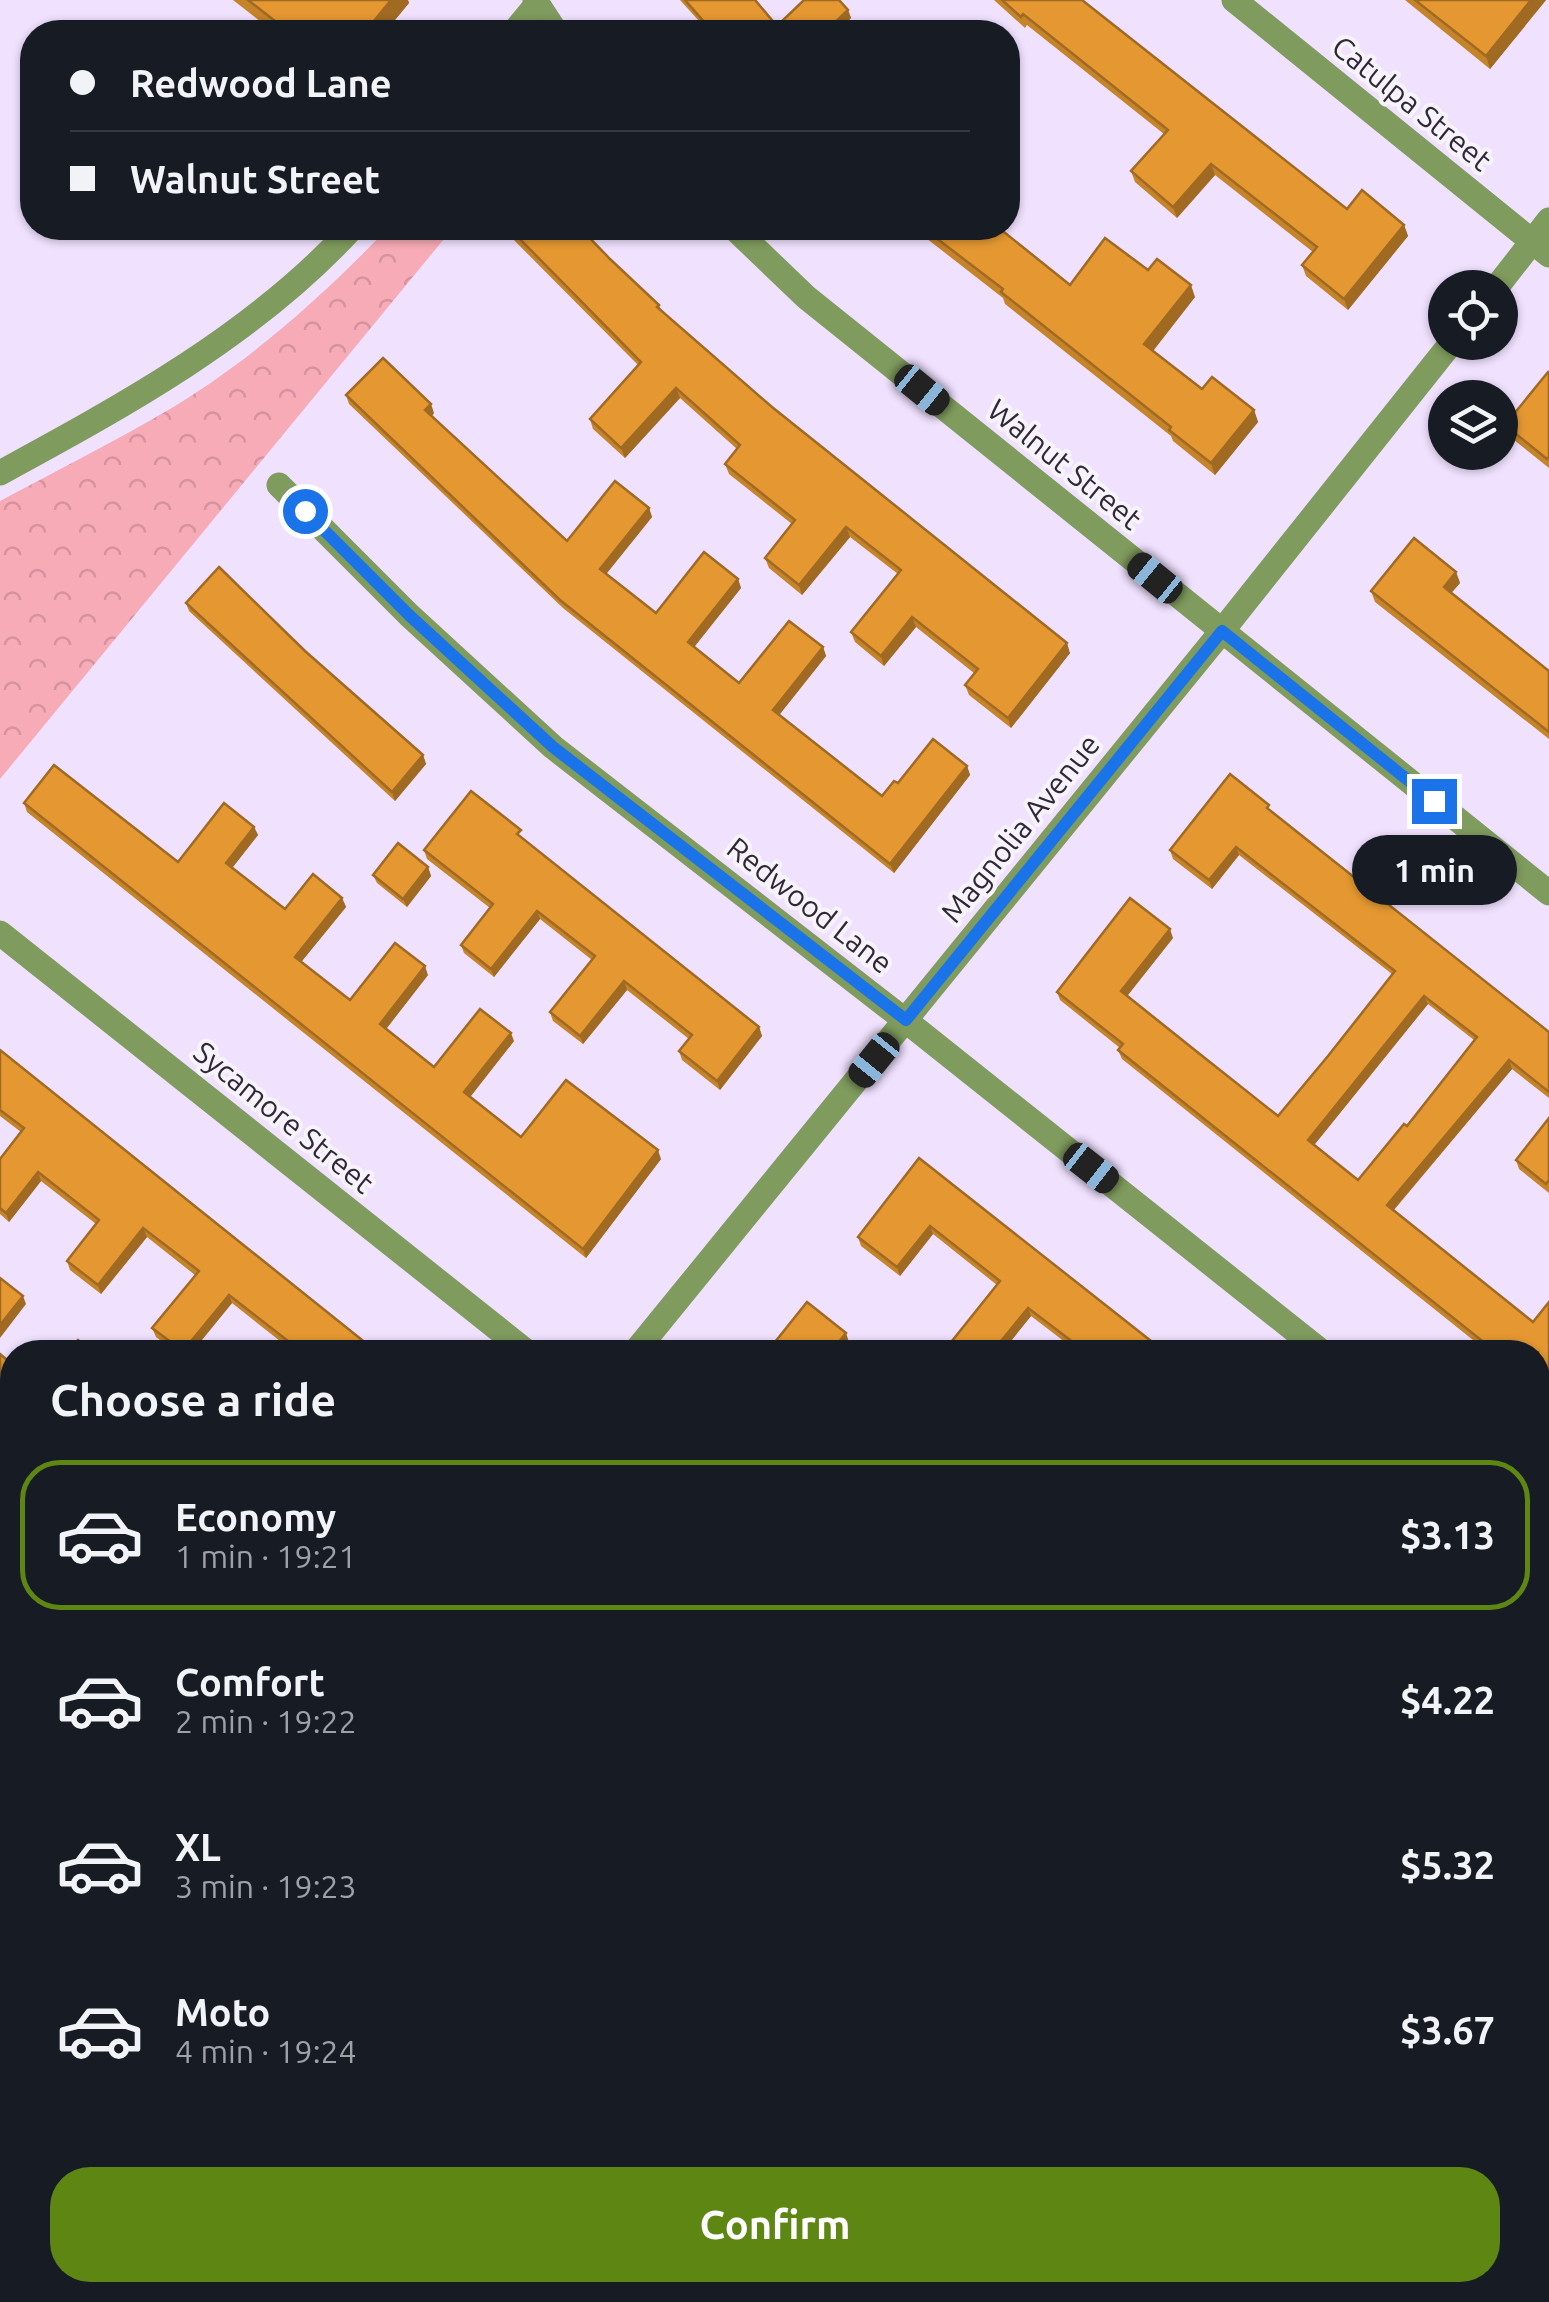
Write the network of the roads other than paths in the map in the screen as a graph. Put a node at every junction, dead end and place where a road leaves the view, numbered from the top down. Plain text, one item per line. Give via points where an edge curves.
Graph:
1 (1234, 0) edge
2 (1549, 220) edge
3 (339, 240) edge
4 (747, 240) edge
5 (1541, 249) edge
6 (1517, 270) edge
7 (1438, 360) edge
8 (0, 473) edge
9 (279, 484) dead end
10 (1222, 631) junction
11 (1549, 894) edge
12 (0, 932) edge
13 (906, 1020) junction
14 (512, 1340) edge
15 (645, 1340) edge
16 (1307, 1340) edge

1 - 5 street, Catulpa Street
2 - 5 street
3 - 8 street via 201,355
4 - 10 street, Walnut Street via 806,297
5 - 6 street
7 - 10 street, Magnolia Avenue
9 - 13 street, Redwood Lane via 553,747
10 - 11 street, Walnut Street
10 - 13 street, Magnolia Avenue
12 - 14 street, Sycamore Street
13 - 15 street, Magnolia Avenue
13 - 16 street, Redwood Lane

